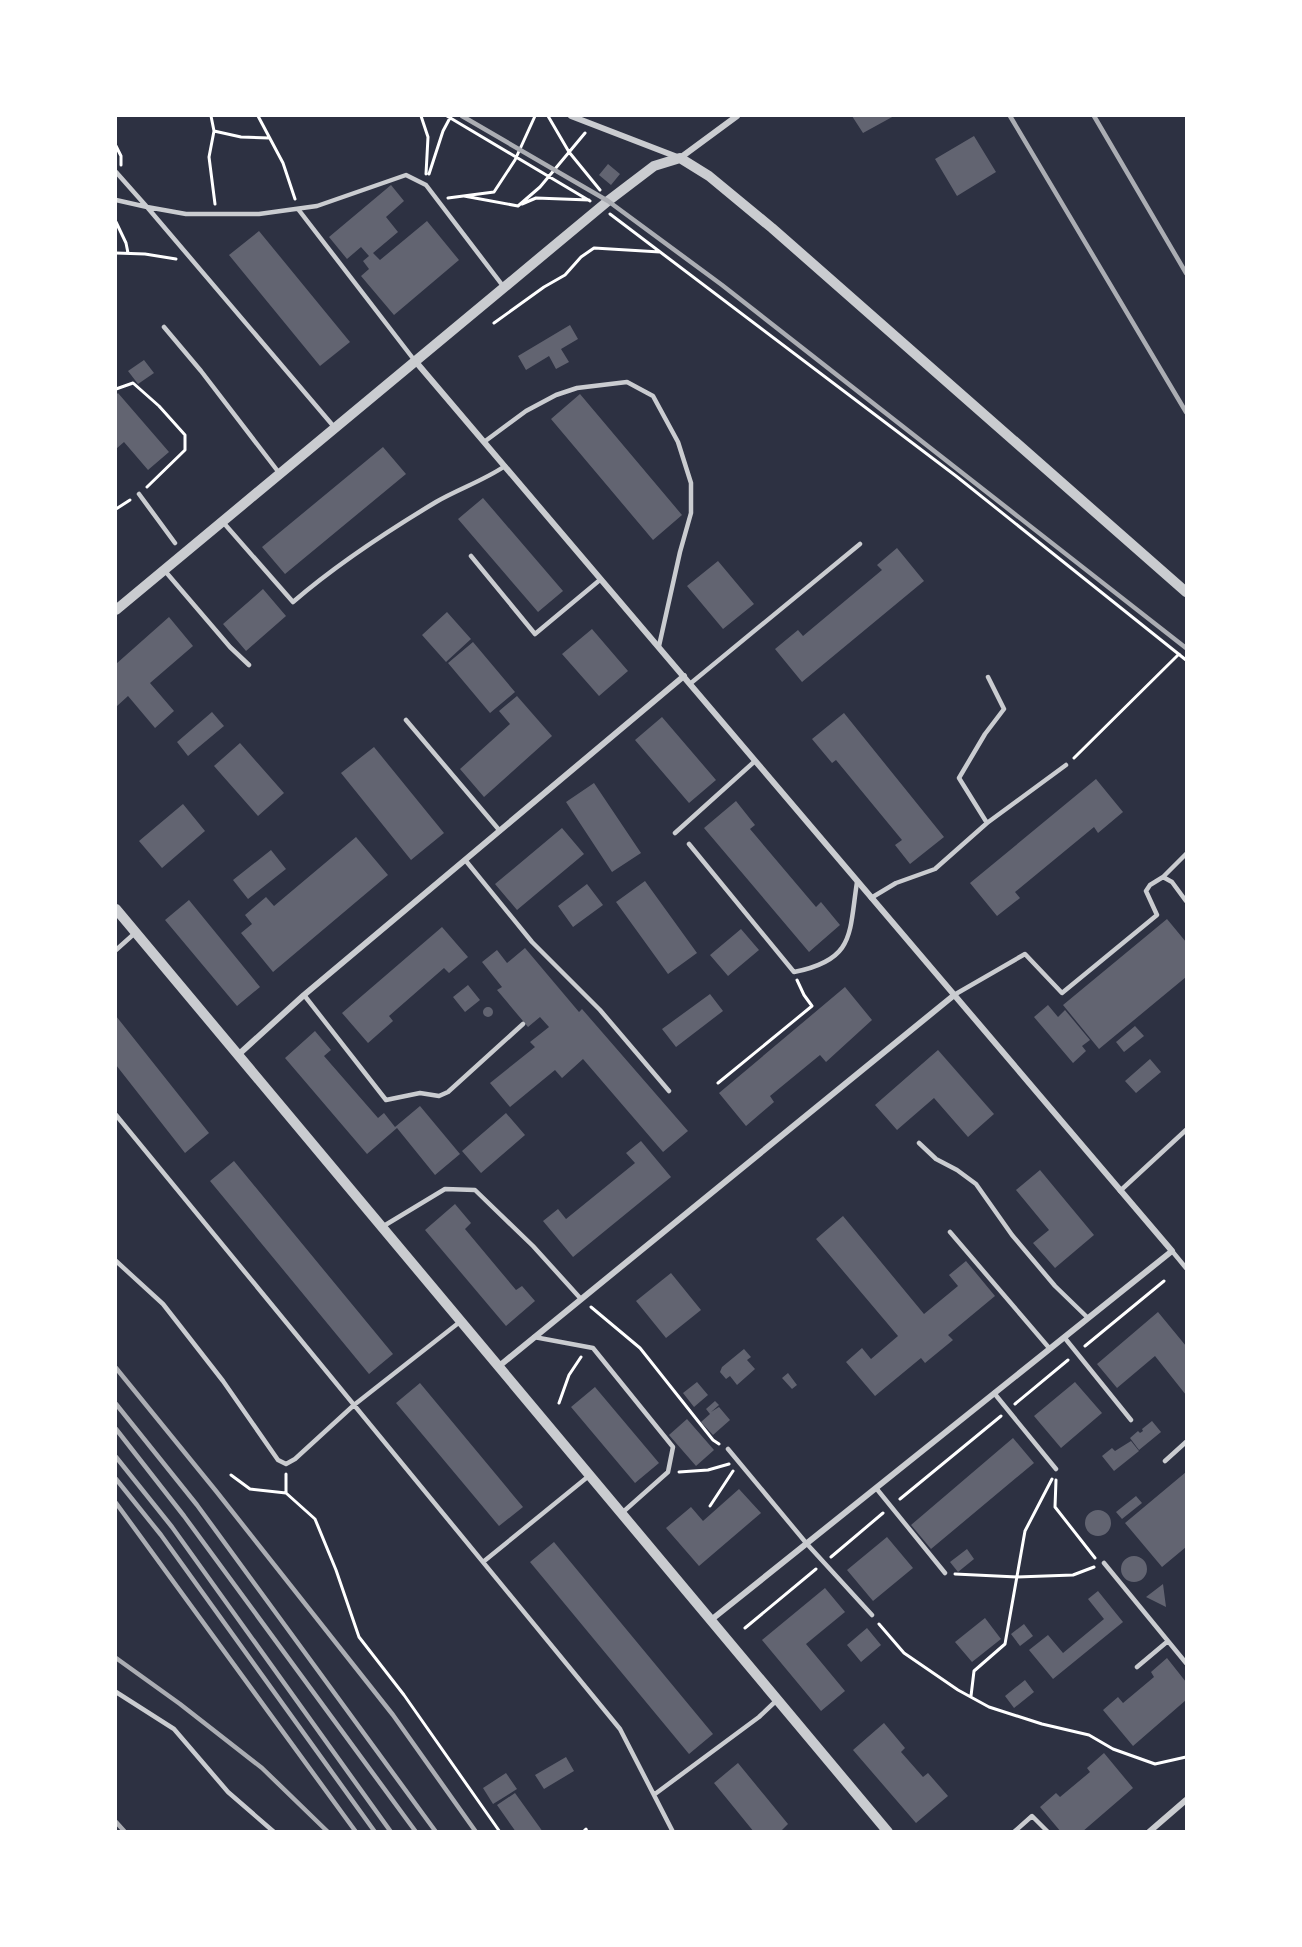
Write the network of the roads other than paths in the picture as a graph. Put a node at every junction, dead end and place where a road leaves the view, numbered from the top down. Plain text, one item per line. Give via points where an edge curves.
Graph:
1 (571, 116) edge
2 (737, 116) edge
3 (680, 158) junction
4 (116, 172) edge
5 (116, 200) edge
6 (147, 207) junction
7 (298, 209) junction
8 (505, 288) junction
9 (164, 327) dead end
10 (416, 362) junction
11 (335, 428) junction
12 (484, 442) junction
13 (505, 466) junction
14 (280, 474) junction
15 (139, 494) road end
16 (222, 521) junction
17 (176, 543) dead end
18 (860, 544) dead end
19 (471, 556) dead end
20 (164, 570) junction
21 (601, 579) junction
22 (1186, 592) edge
23 (116, 610) edge
24 (659, 646) junction
25 (249, 666) dead end
26 (684, 676) junction
27 (988, 677) dead end
28 (691, 683) junction
29 (406, 720) dead end
30 (755, 761) junction
31 (1066, 765) road end
32 (987, 823) junction
33 (500, 831) junction
34 (675, 833) dead end
35 (689, 844) dead end
36 (1186, 854) edge
37 (466, 861) junction
38 (1163, 877) junction
39 (857, 882) junction
40 (871, 898) junction
41 (1186, 902) edge
42 (116, 909) edge
43 (135, 933) junction
44 (116, 950) edge
45 (304, 995) junction
46 (953, 996) junction
47 (523, 1024) dead end
48 (238, 1055) junction
49 (669, 1091) dead end
50 (116, 1115) edge
51 (1186, 1131) edge
52 (919, 1143) dead end
53 (1120, 1191) junction
54 (381, 1228) junction
55 (950, 1232) dead end
56 (1172, 1251) junction
57 (116, 1261) edge
58 (1186, 1268) edge
59 (581, 1299) junction
60 (1088, 1318) junction
61 (461, 1321) junction
62 (534, 1337) junction
63 (1064, 1337) junction
64 (1050, 1348) junction
65 (498, 1366) junction
66 (994, 1393) junction
67 (354, 1405) junction
68 (1131, 1420) dead end
69 (1186, 1442) edge
70 (728, 1449) road end
71 (1165, 1461) dead end
72 (1056, 1469) road end
73 (590, 1475) junction
74 (876, 1488) junction
75 (622, 1513) junction
76 (807, 1544) junction
77 (483, 1562) junction
78 (1104, 1563) road end
79 (945, 1573) road end
80 (872, 1616) road end
81 (711, 1620) junction
82 (1168, 1641) junction
83 (1186, 1663) edge
84 (1137, 1667) dead end
85 (116, 1692) edge
86 (778, 1699) junction
87 (655, 1794) junction
88 (1186, 1800) edge
89 (274, 1832) edge
90 (673, 1832) edge
91 (888, 1832) edge
92 (1014, 1832) edge
93 (1048, 1832) edge
94 (1149, 1832) edge

1 - 3 street
2 - 3 street
3 - 8 street via 654,166
3 - 22 street via 709,176 772,228
4 - 6 lane
5 - 6 lane
6 - 7 lane via 186,214 259,214
6 - 11 lane
7 - 8 lane via 406,175 426,184
7 - 10 lane
8 - 10 street
9 - 14 lane
10 - 11 street
10 - 12 street
11 - 14 street
12 - 13 street
12 - 24 lane via 526,411 577,388 627,382 653,396 678,442 691,483 691,513
13 - 16 lane via 438,501 330,571 293,602
13 - 21 street
14 - 16 street
15 - 17 lane
16 - 20 street
18 - 28 lane
19 - 21 lane via 535,634
20 - 23 street
20 - 25 lane
21 - 24 street
24 - 26 street
26 - 28 street
26 - 33 street
27 - 32 lane via 1004,709 959,778
28 - 30 street
29 - 33 lane
30 - 34 lane
30 - 39 street
31 - 32 lane
32 - 40 lane via 935,869 896,883
33 - 37 street
35 - 39 lane via 794,972 823,964 847,942
36 - 38 lane
37 - 45 street
37 - 49 lane via 532,942 600,1010
38 - 41 lane via 1172,882
38 - 46 lane via 1146,891 1157,915 1062,993 1025,954
39 - 40 street
40 - 46 street
42 - 43 street
43 - 44 lane
43 - 48 street
45 - 47 lane via 386,1100 448,1092
45 - 48 street
46 - 53 street
46 - 59 street
48 - 54 street
50 - 67 lane
51 - 53 lane
52 - 60 lane via 976,1185 1012,1235
53 - 56 street
54 - 59 lane via 445,1189 475,1190
54 - 61 street
55 - 64 lane
56 - 58 lane
56 - 60 street
57 - 67 lane via 163,1304 278,1460 286,1464 295,1459
59 - 62 street
60 - 63 street
61 - 65 street
61 - 67 lane
62 - 65 street
62 - 75 lane via 593,1348 673,1447 668,1472
63 - 64 street
63 - 68 lane
64 - 66 street
65 - 73 street
66 - 72 lane
66 - 74 street
67 - 77 lane
69 - 71 lane
70 - 76 lane
73 - 75 street
73 - 77 lane
74 - 76 street
74 - 79 lane
75 - 81 street
76 - 80 lane
76 - 81 street
77 - 87 lane via 620,1729
78 - 82 lane
81 - 86 street
82 - 83 lane
82 - 84 lane
85 - 89 lane via 174,1729 228,1792
86 - 87 lane
86 - 91 street
87 - 90 lane
88 - 94 street
92 - 93 lane via 1032,1816

